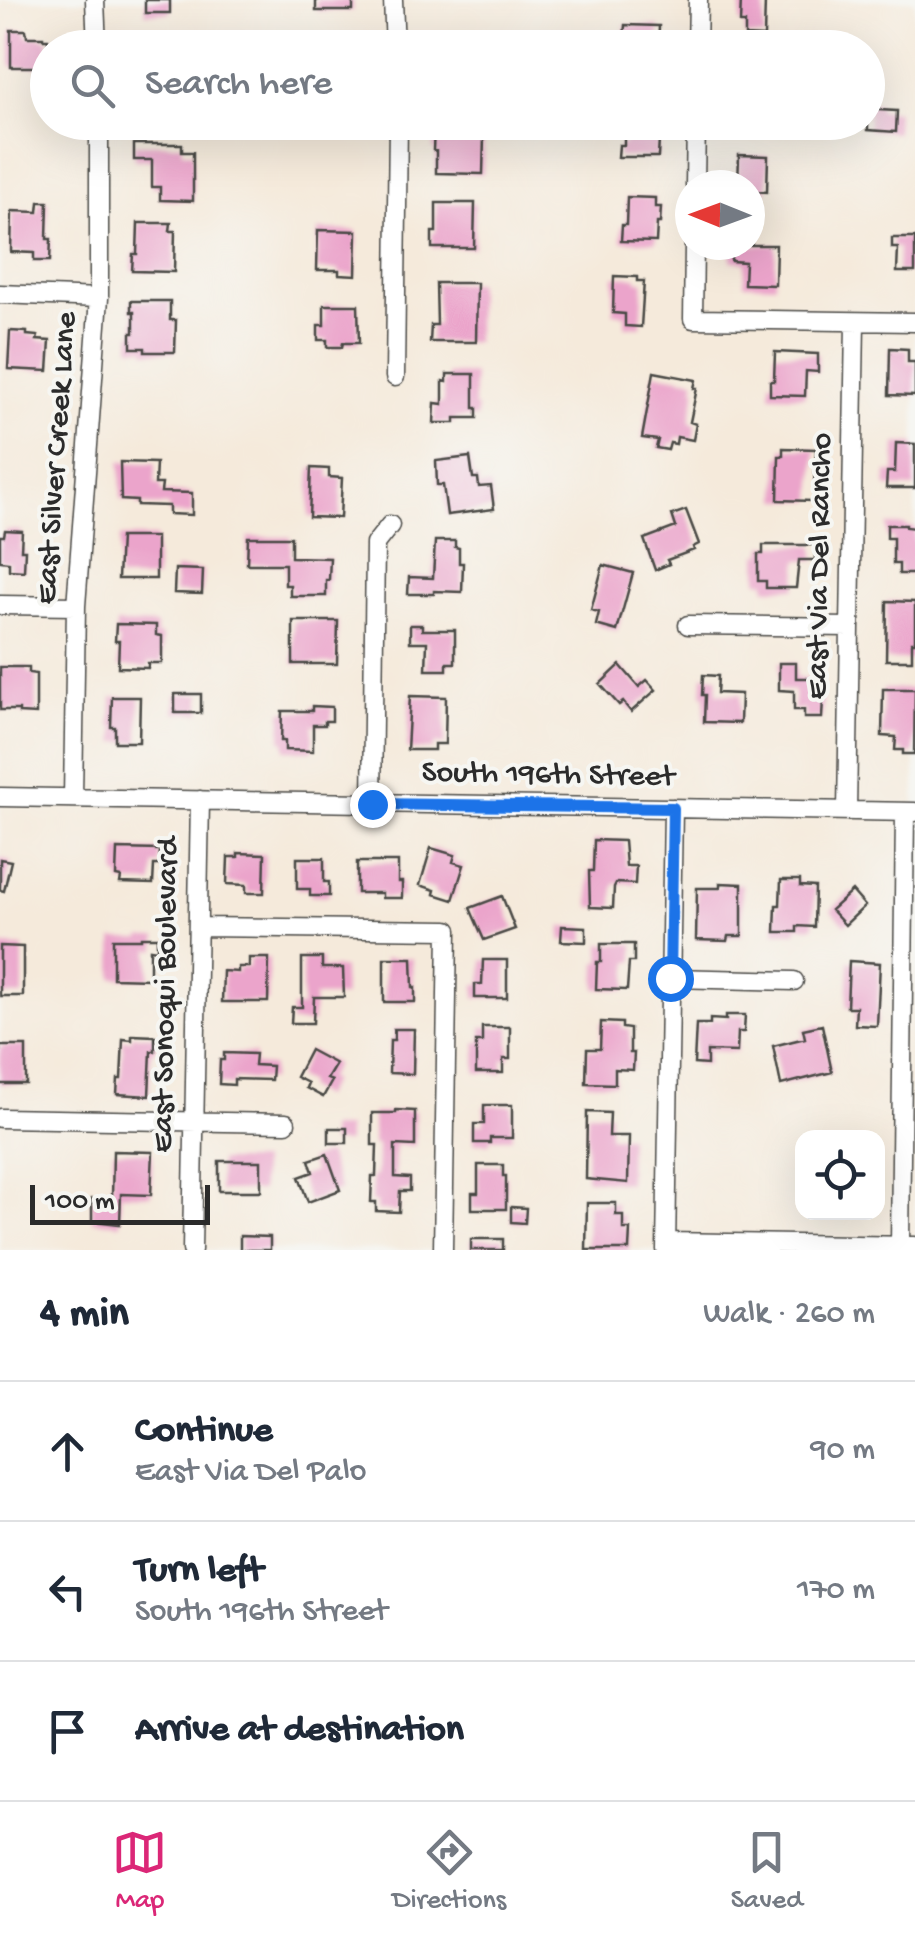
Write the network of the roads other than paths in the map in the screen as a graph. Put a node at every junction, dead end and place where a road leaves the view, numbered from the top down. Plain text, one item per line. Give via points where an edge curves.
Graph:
1 (95, 0) edge
2 (392, 0) edge
3 (698, 0) edge
4 (96, 30) edge
5 (394, 30) edge
6 (697, 30) edge
7 (99, 140) edge
8 (398, 140) edge
9 (696, 140) edge
10 (695, 170) edge
11 (694, 260) edge
12 (0, 294) edge
13 (99, 298) junction
14 (854, 322) junction
15 (915, 322) edge
16 (395, 377) dead end
17 (390, 524) dead end
18 (0, 605) edge
19 (76, 606) junction
20 (688, 625) dead end
21 (850, 628) junction
22 (0, 797) edge
23 (73, 798) junction
24 (200, 800) junction
25 (372, 804) junction
26 (673, 808) junction
27 (847, 811) junction
28 (910, 812) edge
29 (198, 927) junction
30 (670, 978) junction
31 (794, 981) dead end
32 (0, 1118) edge
33 (194, 1122) junction
34 (286, 1123) dead end
35 (908, 1245) edge
36 (666, 1246) edge
37 (192, 1250) edge
38 (443, 1250) edge

1 - 4 street
2 - 5 street
3 - 6 street
7 - 13 street, East Silver Creek Lane
8 - 16 street
9 - 10 street
11 - 14 street via 693,318
12 - 13 street
13 - 19 street, East Silver Creek Lane
14 - 15 street
14 - 21 street, East Via Del Rancho
17 - 25 street via 375,544
18 - 19 street
19 - 23 street, East Silver Creek Lane
20 - 21 street
21 - 27 street, East Via Del Rancho
22 - 23 street, South 196th Street
23 - 24 street, South 196th Street
24 - 25 street, South 196th Street
24 - 29 street, East Sonoqui Boulevard
25 - 26 street, South 196th Street
26 - 27 street, South 196th Street
26 - 30 street
27 - 28 street, South 196th Street
28 - 35 street
29 - 33 street, East Sonoqui Boulevard
29 - 38 street via 448,930
30 - 31 street
30 - 36 street
32 - 33 street
33 - 34 street
33 - 37 street, East Sonoqui Boulevard
35 - 36 street

